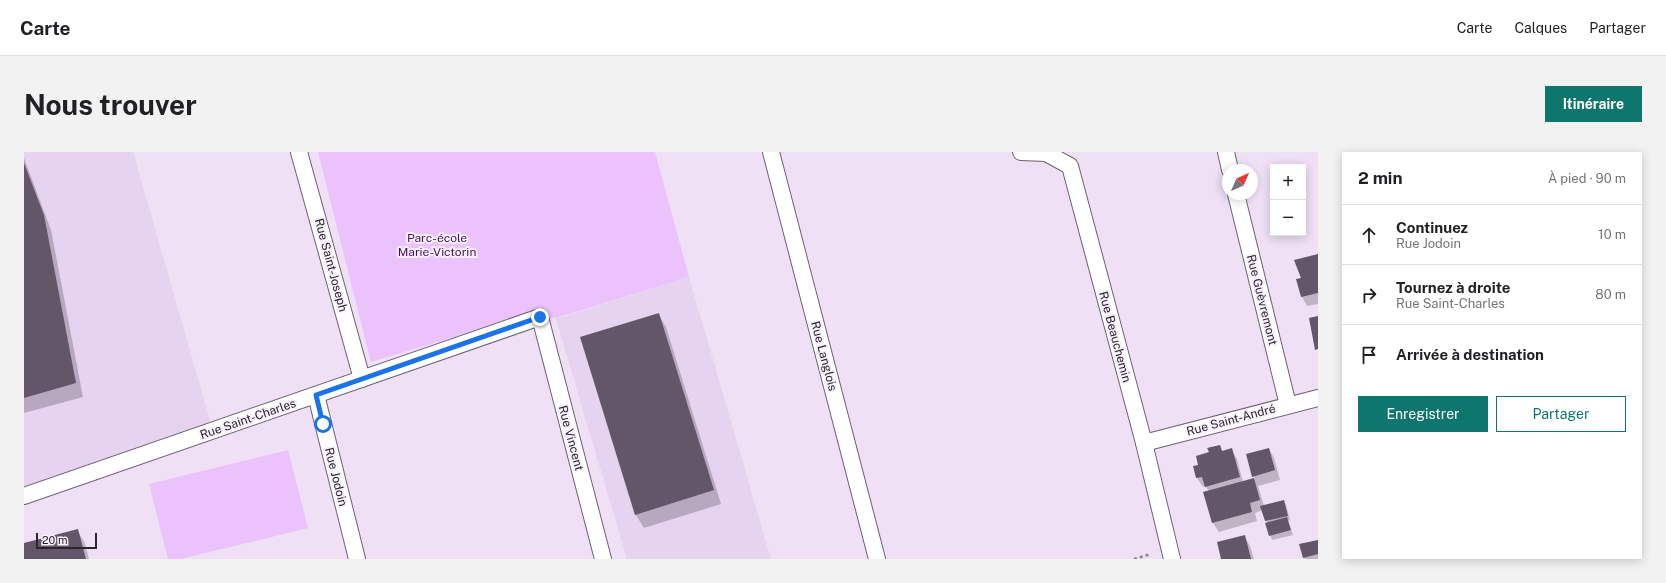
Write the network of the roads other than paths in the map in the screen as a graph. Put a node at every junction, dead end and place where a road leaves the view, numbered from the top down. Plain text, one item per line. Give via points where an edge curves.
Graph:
1 (299, 152) edge
2 (771, 152) edge
3 (1021, 152) edge
4 (1226, 152) edge
5 (1229, 164) edge
6 (1237, 200) edge
7 (540, 317) joint
8 (362, 379) junction
9 (316, 395) junction
10 (1318, 398) edge
11 (1288, 405) junction
12 (1144, 443) junction
13 (24, 496) edge
14 (357, 559) edge
15 (603, 559) edge
16 (877, 559) edge
17 (1172, 559) edge

1 - 8 street, Rue Saint-Joseph
2 - 16 street, Rue Langlois
3 - 12 street, Rue Beauchemin via 1046,153 1070,166
4 - 5 street
6 - 11 street, Rue Guèvremont
7 - 8 street, Rue Saint-Charles
7 - 15 street, Rue Vincent
8 - 9 street, Rue Saint-Charles
9 - 13 street, Rue Saint-Charles
9 - 14 street, Rue Jodoin
10 - 11 street, Rue Saint-André
11 - 12 street, Rue Saint-André
12 - 17 street, Rue Beauchemin

